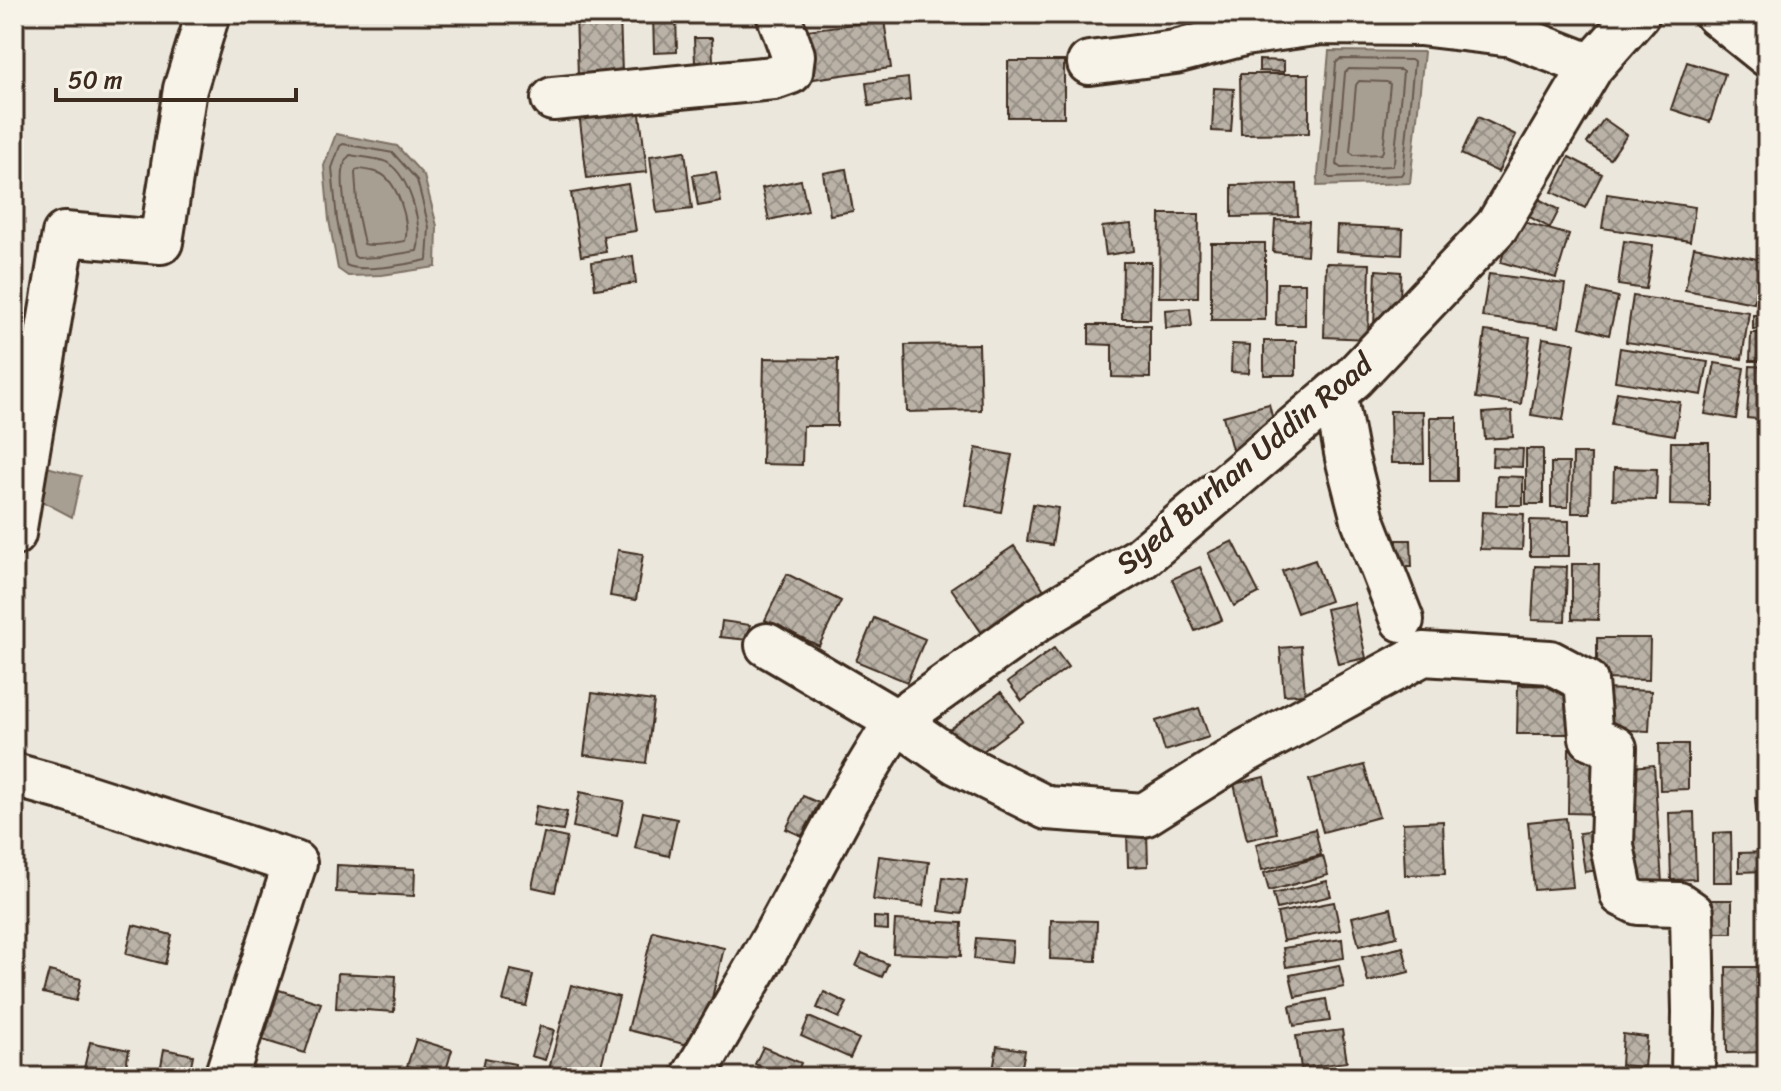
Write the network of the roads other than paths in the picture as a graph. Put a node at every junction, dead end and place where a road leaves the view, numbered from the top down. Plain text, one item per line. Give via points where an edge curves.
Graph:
1 (208, 14) edge
2 (778, 14) edge
3 (1638, 14) edge
4 (1716, 14) edge
5 (1767, 55) edge
6 (1089, 63) dead end
7 (1592, 66) junction
8 (553, 99) dead end
9 (1335, 393) junction
10 (14, 534) edge
11 (1402, 620) dead end
12 (767, 645) dead end
13 (896, 721) junction
14 (14, 775) edge
15 (226, 1077) edge
16 (693, 1077) edge
17 (1693, 1077) edge

1 - 10 street via 185,89 161,242 64,234
2 - 8 street via 793,55 791,72 774,78
3 - 7 street, Syed Burhan Uddin Road
4 - 5 street
6 - 7 street via 1336,23 1420,24 1512,35
7 - 9 street, Syed Burhan Uddin Road via 1497,226
9 - 11 street via 1363,520
9 - 13 street, Syed Burhan Uddin Road via 1141,558 1039,619
12 - 13 street
13 - 16 street, Syed Burhan Uddin Road
13 - 17 street via 957,763 1047,808 1144,815 1246,751 1423,654 1550,662 1586,681 1591,738 1615,748 1612,846 1622,895 1638,903 1679,904 1692,913
14 - 15 street via 295,863

